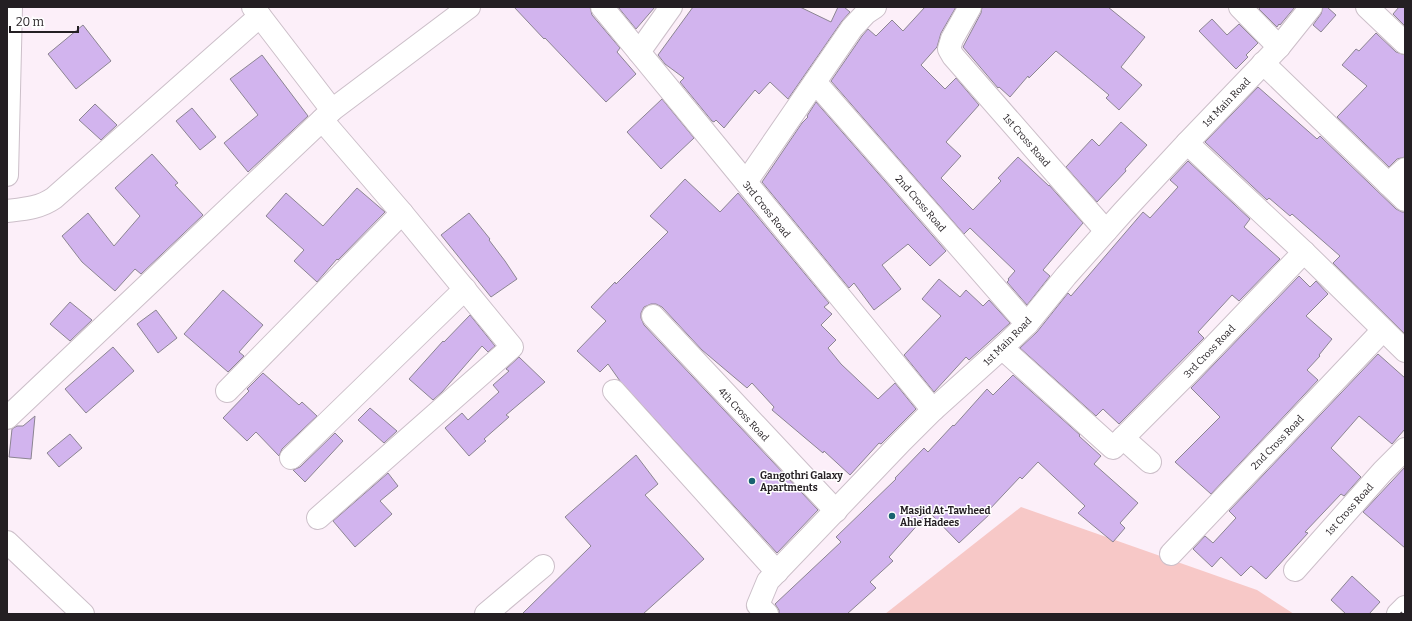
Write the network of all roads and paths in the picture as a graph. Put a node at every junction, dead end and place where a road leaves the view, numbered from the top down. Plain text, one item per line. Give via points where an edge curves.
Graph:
1 (11, 7) edge
2 (469, 7) edge
3 (602, 7) edge
4 (671, 7) edge
5 (874, 7) edge
6 (970, 7) edge
7 (1240, 7) edge
8 (1310, 7) edge
9 (1370, 8) edge
10 (256, 11) edge
11 (1405, 43) edge
12 (1279, 47) junction
13 (639, 52) junction
14 (1264, 64) junction
15 (815, 82) junction
16 (327, 115) junction
17 (1187, 143) junction
18 (1405, 169) edge
19 (7, 175) edge
20 (746, 182) junction
21 (1388, 184) junction
22 (1405, 200) edge
23 (7, 211) edge
24 (402, 213) junction
25 (1106, 231) junction
26 (1304, 252) junction
27 (465, 289) junction
28 (653, 316) dead end
29 (1027, 324) junction
30 (1383, 330) junction
31 (1002, 348) junction
32 (1405, 351) edge
33 (227, 391) dead end
34 (614, 391) dead end
35 (933, 410) junction
36 (7, 418) edge
37 (1118, 443) junction
38 (1405, 450) edge
39 (290, 458) dead end
40 (1150, 462) dead end
41 (836, 511) junction
42 (318, 518) dead end
43 (7, 542) edge
44 (1171, 554) dead end
45 (543, 566) dead end
46 (1295, 570) dead end
47 (777, 572) junction
48 (1405, 607) edge
49 (83, 614) edge
50 (486, 614) edge
51 (767, 614) edge
52 (1398, 614) edge

1 - 19 main road
2 - 16 main road
3 - 13 main road, 3rd Cross Road
4 - 13 main road
5 - 15 main road via 852,28
6 - 25 main road, 1st Cross Road via 952,39 949,49 953,56
7 - 12 main road
8 - 12 main road, 1st Main Road
9 - 11 main road
10 - 16 main road
10 - 23 main road via 54,198 36,207
12 - 14 main road, 1st Main Road
13 - 20 main road, 3rd Cross Road
14 - 17 main road, 1st Main Road
14 - 21 main road
15 - 20 main road
15 - 29 main road, 2nd Cross Road
16 - 24 main road
16 - 36 main road
17 - 25 main road, 1st Main Road
17 - 26 main road
18 - 21 main road
20 - 35 main road, 3rd Cross Road
21 - 22 main road
24 - 27 main road
24 - 33 main road
25 - 29 main road, 1st Main Road
26 - 30 main road
26 - 37 main road, 3rd Cross Road
27 - 39 main road
27 - 42 main road via 512,347
28 - 41 main road, 4th Cross Road
29 - 31 main road, 1st Main Road
30 - 32 main road
30 - 44 main road, 2nd Cross Road
31 - 35 main road, 1st Main Road
31 - 37 main road
34 - 47 main road
35 - 41 main road, 1st Main Road
37 - 40 main road
38 - 46 main road, 1st Cross Road via 1383,471
41 - 47 main road, 1st Main Road
43 - 49 main road
45 - 50 main road
47 - 51 main road, 1st Main Road via 768,581 758,605
48 - 52 main road

